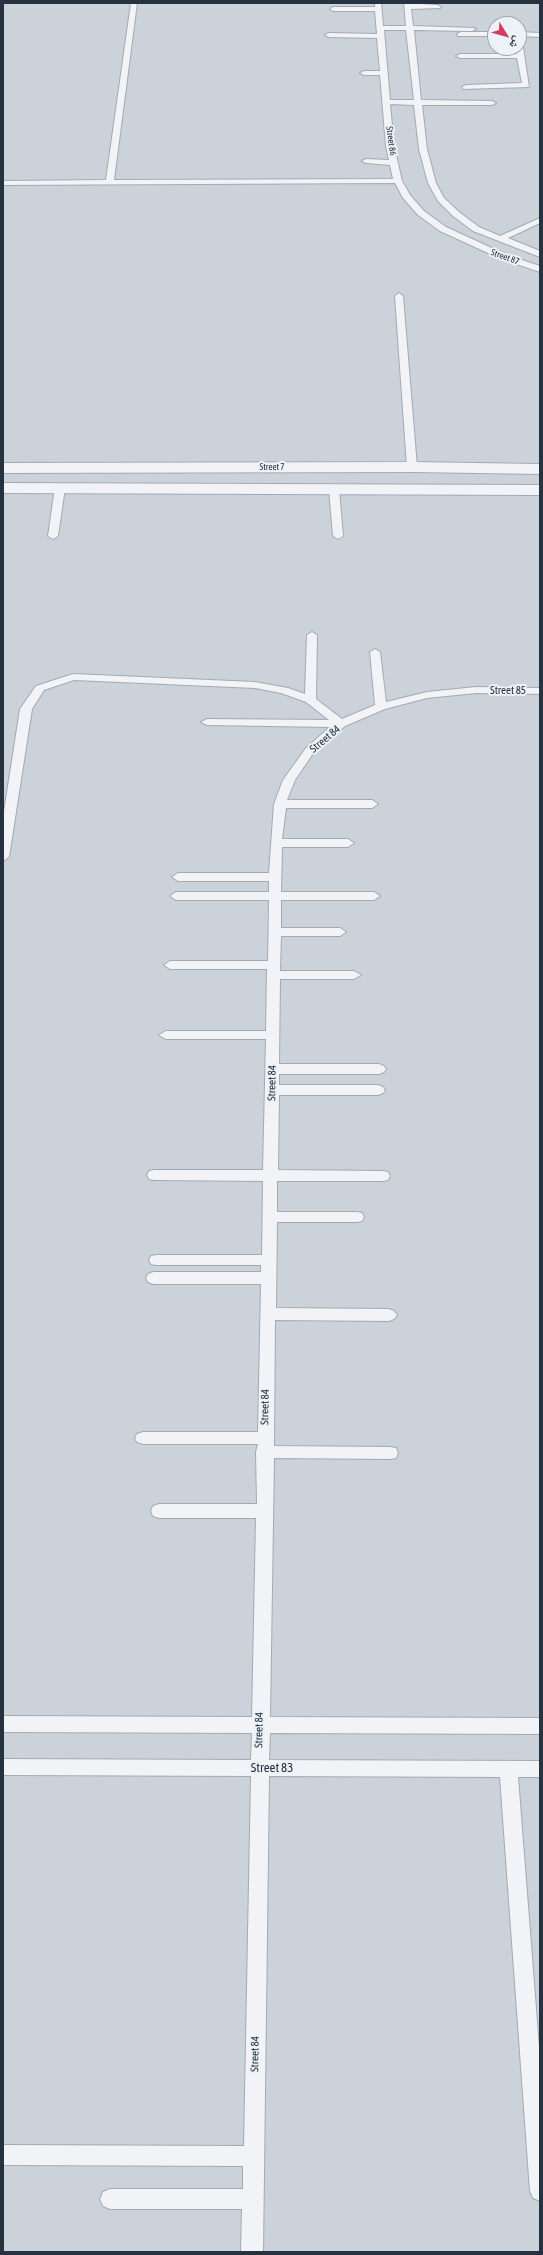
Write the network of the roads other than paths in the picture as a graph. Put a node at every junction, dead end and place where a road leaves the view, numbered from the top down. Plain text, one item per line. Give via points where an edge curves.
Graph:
1 (134, 3) edge
2 (407, 5) edge
3 (378, 6) edge
4 (438, 7) dead end
5 (333, 9) dead end
6 (472, 29) dead end
7 (410, 31) junction
8 (380, 32) junction
9 (487, 34) edge
10 (527, 34) edge
11 (329, 35) dead end
12 (540, 35) edge
13 (460, 56) dead end
14 (487, 56) edge
15 (521, 56) edge
16 (364, 73) dead end
17 (384, 73) junction
18 (466, 87) dead end
19 (386, 102) junction
20 (418, 102) junction
21 (492, 103) dead end
22 (366, 161) dead end
23 (394, 163) junction
24 (398, 181) junction
25 (110, 183) junction
26 (3, 184) edge
27 (540, 220) edge
28 (500, 239) junction
29 (471, 244) joint
30 (540, 254) edge
31 (540, 269) edge
32 (399, 296) dead end
33 (412, 467) junction
34 (3, 468) edge
35 (540, 469) edge
36 (3, 488) edge
37 (60, 488) junction
38 (334, 489) junction
39 (540, 490) edge
40 (53, 536) dead end
41 (338, 536) dead end
42 (312, 635) dead end
43 (375, 652) dead end
44 (476, 690) joint
45 (540, 691) edge
46 (310, 700) junction
47 (382, 707) junction
48 (207, 722) dead end
49 (342, 724) junction
50 (280, 804) junction
51 (372, 804) dead end
52 (276, 843) junction
53 (348, 843) dead end
54 (3, 857) edge
55 (178, 877) dead end
56 (275, 877) junction
57 (176, 896) dead end
58 (275, 896) junction
59 (374, 896) dead end
60 (274, 932) junction
61 (340, 932) dead end
62 (170, 965) dead end
63 (274, 970) junction
64 (354, 975) dead end
65 (166, 1035) dead end
66 (272, 1035) junction
67 (272, 1069) junction
68 (379, 1069) dead end
69 (271, 1090) junction
70 (378, 1090) dead end
71 (154, 1175) dead end
72 (270, 1175) junction
73 (383, 1176) dead end
74 (269, 1217) junction
75 (357, 1217) dead end
76 (156, 1260) dead end
77 (268, 1260) junction
78 (153, 1278) dead end
79 (268, 1278) junction
80 (267, 1314) junction
81 (389, 1315) dead end
82 (143, 1438) dead end
83 (264, 1445) junction
84 (390, 1453) dead end
85 (159, 1511) dead end
86 (264, 1511) junction
87 (3, 1724) edge
88 (259, 1724) junction
89 (540, 1726) edge
90 (3, 1767) edge
91 (259, 1768) junction
92 (508, 1769) junction
93 (540, 1769) edge
94 (3, 2155) edge
95 (253, 2156) junction
96 (540, 2191) edge
97 (110, 2199) dead end
98 (252, 2199) junction
99 (252, 2252) edge

1 - 25 lane
2 - 4 lane
2 - 7 lane
3 - 5 lane
3 - 8 lane, Street 86
6 - 7 lane
7 - 8 lane
7 - 9 lane
7 - 20 lane
8 - 11 lane
8 - 17 lane, Street 86
10 - 12 lane
13 - 14 lane
15 - 18 lane via 526,85
16 - 17 lane
17 - 19 lane, Street 86
19 - 20 lane
19 - 23 lane, Street 86
20 - 21 lane
20 - 28 lane, Street 87 via 423,149 432,183 441,199 476,229
22 - 23 lane
23 - 24 lane, Street 86
24 - 25 lane
24 - 29 lane, Street 86 via 406,196 422,213
25 - 26 lane
27 - 28 lane
28 - 30 lane, Street 87
29 - 31 lane, Street 87
32 - 33 lane
33 - 34 street, Street 7
33 - 35 street, Street 7
36 - 37 street
37 - 38 street
37 - 40 lane
38 - 39 street
38 - 41 lane
42 - 46 lane
43 - 47 lane
44 - 45 lane, Street 85
44 - 47 lane, Street 84 via 427,695
46 - 49 lane
46 - 54 lane via 284,690 255,684 73,677 40,688 26,708
47 - 49 lane, Street 84
48 - 49 lane
49 - 50 lane, Street 84 via 310,750 289,780
50 - 51 lane
50 - 52 lane, Street 84
52 - 53 lane
52 - 56 lane, Street 84
55 - 56 lane
56 - 58 lane, Street 84
57 - 58 lane
58 - 59 lane
58 - 60 lane, Street 84
60 - 61 lane
60 - 63 lane, Street 84
62 - 63 lane
63 - 64 lane
63 - 66 lane, Street 84
65 - 66 lane
66 - 67 lane, Street 84
67 - 68 lane
67 - 69 lane, Street 84
69 - 70 lane
69 - 72 lane, Street 84
71 - 72 lane
72 - 73 lane
72 - 74 lane, Street 84
74 - 75 lane
74 - 77 lane, Street 84
76 - 77 lane
77 - 79 lane, Street 84
78 - 79 lane
79 - 80 lane, Street 84
80 - 81 lane
80 - 83 lane, Street 84
82 - 83 lane
83 - 84 lane
83 - 86 lane, Street 84
85 - 86 lane
86 - 88 lane, Street 84
87 - 88 lane
88 - 89 lane
88 - 91 lane, Street 84
90 - 91 lane, Street 83
91 - 92 lane, Street 83
91 - 95 lane, Street 84
92 - 93 lane, Street 83
92 - 96 lane
94 - 95 lane
95 - 98 lane, Street 84
97 - 98 lane
98 - 99 lane, Street 84

